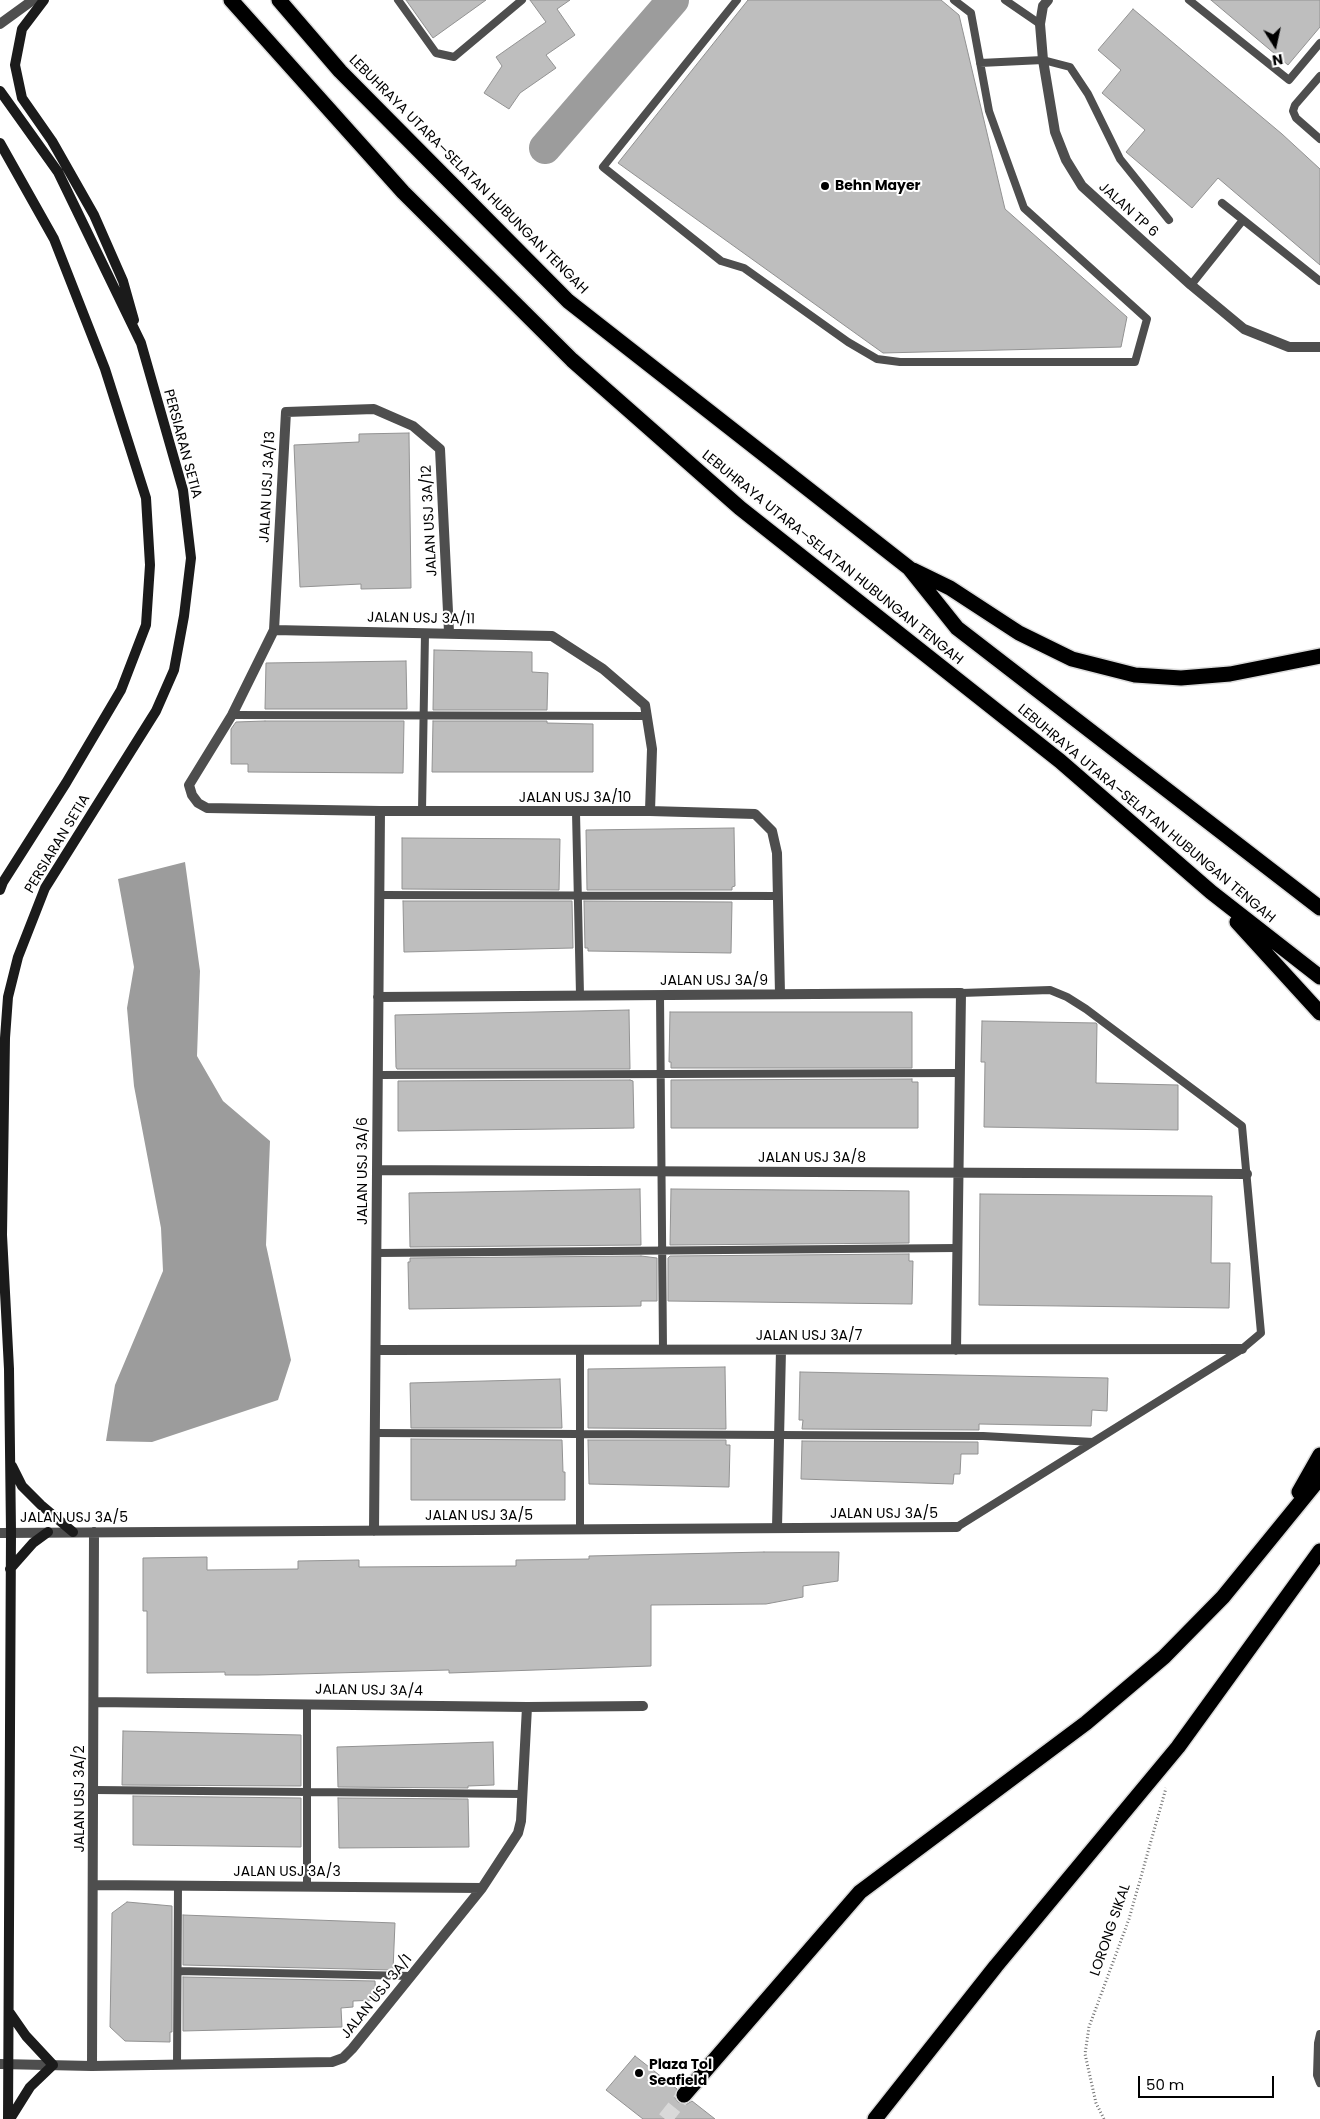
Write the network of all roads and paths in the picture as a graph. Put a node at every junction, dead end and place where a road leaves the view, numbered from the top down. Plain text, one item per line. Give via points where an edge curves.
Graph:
1 (33, 0) edge
2 (44, 0) edge
3 (230, 0) edge
4 (279, 0) edge
5 (398, 0) edge
6 (522, 0) edge
7 (737, 0) edge
8 (954, 0) edge
9 (1005, 0) edge
10 (1048, 0) edge
11 (1188, 0) edge
12 (0, 24) edge
13 (1040, 24) junction
14 (1320, 43) edge
15 (1042, 60) junction
16 (980, 63) junction
17 (1320, 76) edge
18 (0, 91) edge
19 (1320, 139) edge
20 (0, 144) edge
21 (1222, 203) dead end
22 (1169, 220) dead end
23 (1243, 220) junction
24 (1320, 281) edge
25 (1191, 285) junction
26 (140, 343) junction
27 (1320, 347) edge
28 (352, 410) joint
29 (910, 568) junction
30 (274, 630) junction
31 (448, 632) junction
32 (424, 633) junction
33 (1320, 656) edge
34 (232, 716) junction
35 (647, 716) junction
36 (424, 717) junction
37 (380, 811) junction
38 (422, 811) junction
39 (650, 811) junction
40 (576, 812) junction
41 (0, 890) edge
42 (1211, 892) junction
43 (379, 895) junction
44 (578, 895) junction
45 (778, 896) junction
46 (1320, 908) edge
47 (1320, 977) edge
48 (961, 993) junction
49 (780, 994) junction
50 (660, 995) junction
51 (580, 996) junction
52 (378, 997) junction
53 (1320, 1013) edge
54 (960, 1073) junction
55 (661, 1074) junction
56 (378, 1075) junction
57 (377, 1170) junction
58 (662, 1171) junction
59 (958, 1173) junction
60 (1247, 1174) junction
61 (1, 1235) edge
62 (957, 1248) junction
63 (662, 1249) junction
64 (376, 1253) junction
65 (376, 1350) junction
66 (580, 1350) junction
67 (663, 1350) junction
68 (781, 1350) junction
69 (956, 1350) junction
70 (1242, 1350) junction
71 (375, 1433) junction
72 (580, 1434) junction
73 (780, 1435) junction
74 (1093, 1442) junction
75 (1320, 1455) edge
76 (10, 1463) junction
77 (1320, 1478) edge
78 (777, 1528) junction
79 (958, 1528) joint
80 (580, 1530) junction
81 (374, 1531) junction
82 (48, 1532) junction
83 (72, 1532) junction
84 (94, 1532) junction
85 (5, 1533) edge
86 (1275, 1535) junction
87 (1317, 1556) edge
88 (10, 1569) junction
89 (94, 1702) junction
90 (307, 1704) junction
91 (643, 1706) dead end
92 (527, 1707) junction
93 (1167, 1785) dead end
94 (94, 1790) junction
95 (307, 1792) junction
96 (522, 1794) junction
97 (93, 1885) junction
98 (178, 1886) junction
99 (307, 1886) junction
100 (482, 1888) junction
101 (178, 1971) junction
102 (411, 1976) junction
103 (10, 2012) junction
104 (1320, 2034) edge
105 (5, 2064) edge
106 (178, 2064) junction
107 (53, 2065) junction
108 (92, 2066) junction
109 (1320, 2083) edge
110 (684, 2095) tunnel mouth
111 (9, 2119) edge
112 (875, 2119) edge
113 (1104, 2119) edge

1 - 12 street
2 - 26 main road via 22,29 15,65 22,98 52,141 94,215 123,281
3 - 42 highway, LEBUHRAYA UTARA–SELATAN HUBUNGAN TENGAH via 403,192 572,360 740,508 1060,761
4 - 29 highway, LEBUHRAYA UTARA–SELATAN HUBUNGAN TENGAH via 340,71 568,301
5 - 6 lane via 436,53 454,57
7 - 16 lane via 603,167 721,262 744,268 877,359 900,362 1135,362 1146,319 1024,208 989,111
8 - 16 lane via 971,13
9 - 13 lane
10 - 13 street, JALAN TP 6
11 - 14 lane via 1289,80
13 - 15 street, JALAN TP 6
15 - 16 lane
15 - 22 lane via 1070,67 1088,94 1120,159
15 - 25 street, JALAN TP 6 via 1054,132 1082,186
17 - 19 lane via 1293,111 1296,118
18 - 26 main road, PERSIARAN SETIA via 58,172
20 - 41 main road, PERSIARAN SETIA via 54,239 105,369 146,498 150,565 146,625 121,690
21 - 23 lane
23 - 24 lane
23 - 25 lane
25 - 27 street, JALAN TP 6 via 1244,329 1289,347
26 - 61 main road, PERSIARAN SETIA via 182,490 191,558 184,616 174,670 156,711 45,888 18,957 8,998 4,1038
28 - 30 street, JALAN USJ 3A/13 via 286,412
28 - 31 street, JALAN USJ 3A/12 via 382,412 413,426 440,449
29 - 33 highway via 950,588 1019,633 1072,659 1135,675 1181,678 1230,674
29 - 46 highway, LEBUHRAYA UTARA–SELATAN HUBUNGAN TENGAH via 957,628
30 - 32 street, JALAN USJ 3A/11
30 - 34 street
31 - 32 street, JALAN USJ 3A/11
31 - 35 street, JALAN USJ 3A/11 via 552,636 604,669 645,705
32 - 36 lane
34 - 36 lane
34 - 37 street, JALAN USJ 3A/10 via 189,785 198,803 207,808
35 - 36 lane
35 - 39 street, JALAN USJ 3A/11 via 652,749
36 - 38 lane
37 - 38 street, JALAN USJ 3A/10
37 - 43 street, JALAN USJ 3A/6
38 - 40 street, JALAN USJ 3A/10
39 - 40 street, JALAN USJ 3A/10
39 - 45 street, JALAN USJ 3A/10 via 754,814 772,831 777,853
40 - 44 lane
42 - 47 highway, LEBUHRAYA UTARA–SELATAN HUBUNGAN TENGAH
42 - 53 highway
43 - 44 lane
43 - 52 street, JALAN USJ 3A/6
44 - 45 lane
44 - 51 lane
45 - 49 street, JALAN USJ 3A/10
48 - 49 street, JALAN USJ 3A/9
48 - 54 street
48 - 60 lane, JALAN USJ 3A/9 via 1050,990 1086,1009 1242,1126
49 - 50 street, JALAN USJ 3A/9
50 - 51 street, JALAN USJ 3A/9
50 - 55 lane
51 - 52 street, JALAN USJ 3A/9
52 - 56 street, JALAN USJ 3A/6
54 - 55 lane
54 - 59 street
55 - 56 lane
55 - 58 lane
56 - 57 street, JALAN USJ 3A/6
57 - 58 street, JALAN USJ 3A/8
57 - 64 street, JALAN USJ 3A/6
58 - 59 street, JALAN USJ 3A/8
58 - 63 lane
59 - 60 street, JALAN USJ 3A/8
59 - 62 street
60 - 70 lane via 1261,1332
61 - 76 main road, PERSIARAN SETIA via 10,1369
62 - 63 lane
62 - 69 street
63 - 64 lane
63 - 67 lane
64 - 65 street, JALAN USJ 3A/6
65 - 66 street, JALAN USJ 3A/7
65 - 71 street, JALAN USJ 3A/6
66 - 67 street, JALAN USJ 3A/7
66 - 72 lane
67 - 68 street, JALAN USJ 3A/7
68 - 69 street, JALAN USJ 3A/7
68 - 73 street
69 - 70 street, JALAN USJ 3A/7
70 - 74 lane
71 - 72 lane
71 - 81 street, JALAN USJ 3A/6
72 - 73 lane
72 - 80 lane
73 - 74 lane via 983,1436
73 - 78 street
74 - 79 lane
75 - 86 highway
76 - 83 main road via 22,1486
76 - 85 main road, PERSIARAN SETIA
77 - 86 highway
78 - 79 street, JALAN USJ 3A/5
78 - 80 street, JALAN USJ 3A/5
80 - 81 street, JALAN USJ 3A/5
81 - 84 street, JALAN USJ 3A/5
82 - 83 street, JALAN USJ 3A/5
82 - 85 street, JALAN USJ 3A/5
82 - 88 main road via 33,1543
83 - 84 street, JALAN USJ 3A/5
84 - 89 street, JALAN USJ 3A/2
85 - 88 main road, PERSIARAN SETIA
86 - 110 highway via 1223,1597 1164,1657 1086,1723 860,1892
87 - 112 highway via 1178,1747 996,1966
88 - 103 main road, PERSIARAN SETIA
89 - 90 street, JALAN USJ 3A/4
89 - 94 street, JALAN USJ 3A/2
90 - 92 street, JALAN USJ 3A/4
90 - 95 lane
91 - 92 street, JALAN USJ 3A/4
92 - 96 street, JALAN USJ 3A/1
93 - 113 path, LORONG SIKAL via 1129,1919 1089,2027 1085,2054 1096,2103
94 - 95 lane
94 - 97 street, JALAN USJ 3A/2
95 - 96 lane
95 - 99 lane
96 - 100 street, JALAN USJ 3A/1 via 518,1833
97 - 98 street, JALAN USJ 3A/3
97 - 108 street, JALAN USJ 3A/2
98 - 99 street, JALAN USJ 3A/3
98 - 101 lane
99 - 100 street, JALAN USJ 3A/3
100 - 102 street, JALAN USJ 3A/1
101 - 102 lane
101 - 106 lane
102 - 106 street, JALAN USJ 3A/1 via 343,2058 332,2062
103 - 105 main road, PERSIARAN SETIA
103 - 107 main road via 26,2036
104 - 109 lane via 1317,2075
105 - 107 street, JALAN USJ 3A/1
105 - 111 main road, PERSIARAN SETIA
106 - 108 street, JALAN USJ 3A/1
107 - 108 street, JALAN USJ 3A/1
107 - 111 main road via 30,2087

